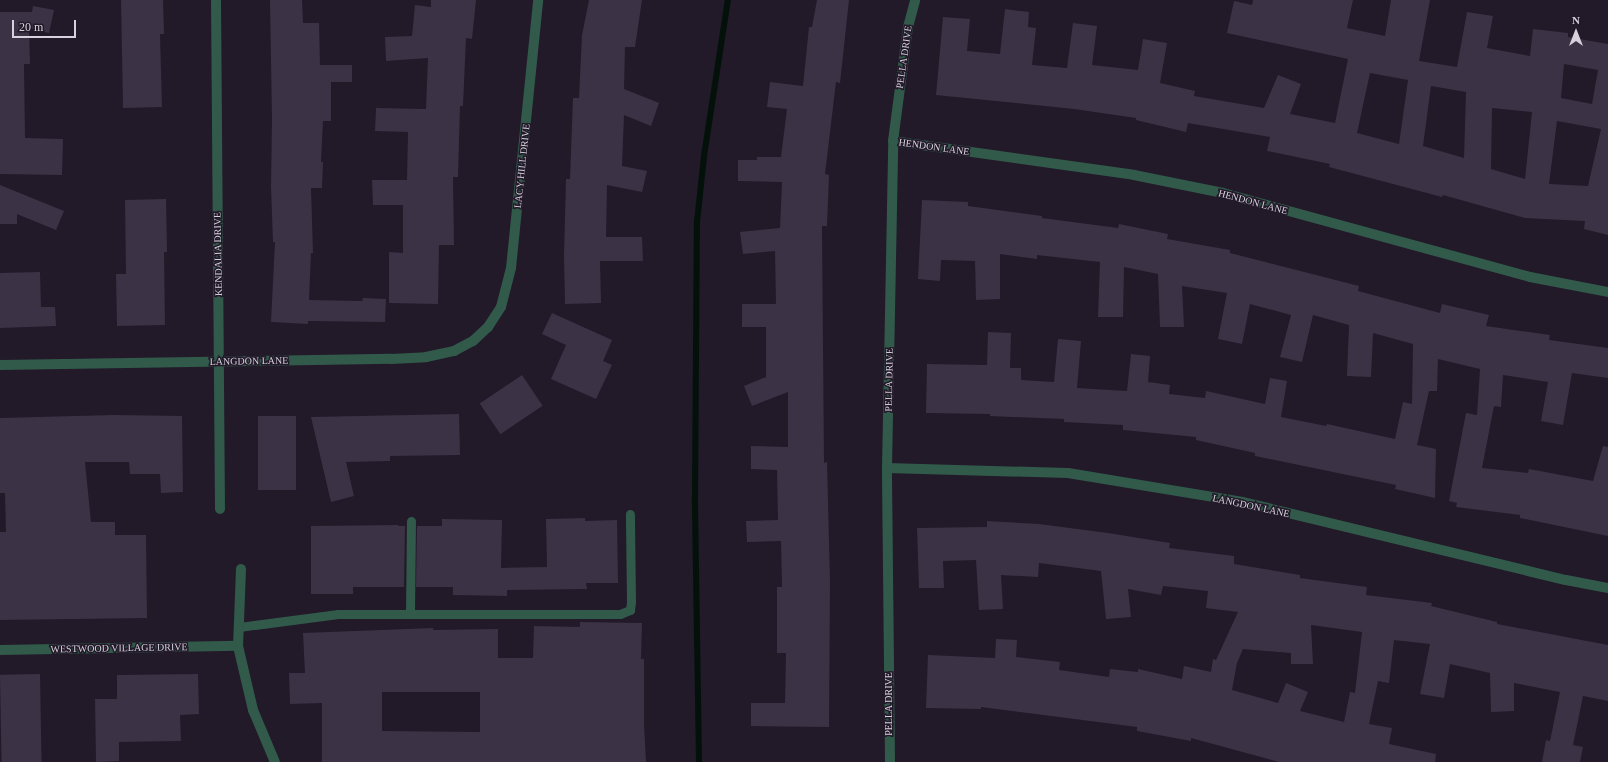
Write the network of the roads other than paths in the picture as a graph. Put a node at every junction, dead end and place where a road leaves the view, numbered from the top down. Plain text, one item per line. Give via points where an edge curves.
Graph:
1 (216, 0) edge
2 (538, 0) edge
3 (915, 0) edge
4 (893, 141) junction
5 (1608, 292) edge
6 (488, 327) joint
7 (219, 362) junction
8 (0, 365) edge
9 (887, 468) junction
10 (220, 509) dead end
11 (630, 514) dead end
12 (412, 521) dead end
13 (241, 569) dead end
14 (1608, 588) edge
15 (410, 614) junction
16 (239, 627) junction
17 (238, 646) junction
18 (0, 650) edge
19 (275, 762) edge
20 (890, 762) edge

1 - 7 street, KENDALIA DRIVE
2 - 6 street, LACY HILL DRIVE via 512,268 501,307
3 - 4 street, PELLA DRIVE via 908,27
4 - 5 street, HENDON LANE via 1134,175 1223,193 1530,277
4 - 9 street, PELLA DRIVE
6 - 7 street, LANGDON LANE via 473,341 454,351 426,357
7 - 8 street, LANGDON LANE
7 - 10 street, KENDALIA DRIVE
9 - 14 street, LANGDON LANE via 1068,473 1243,502
9 - 20 street, PELLA DRIVE
11 - 15 lane via 630,610 620,614
12 - 15 lane
13 - 16 street
15 - 16 lane via 338,614
16 - 17 street
17 - 18 street, WESTWOOD VILLAGE DRIVE
17 - 19 street via 253,710

